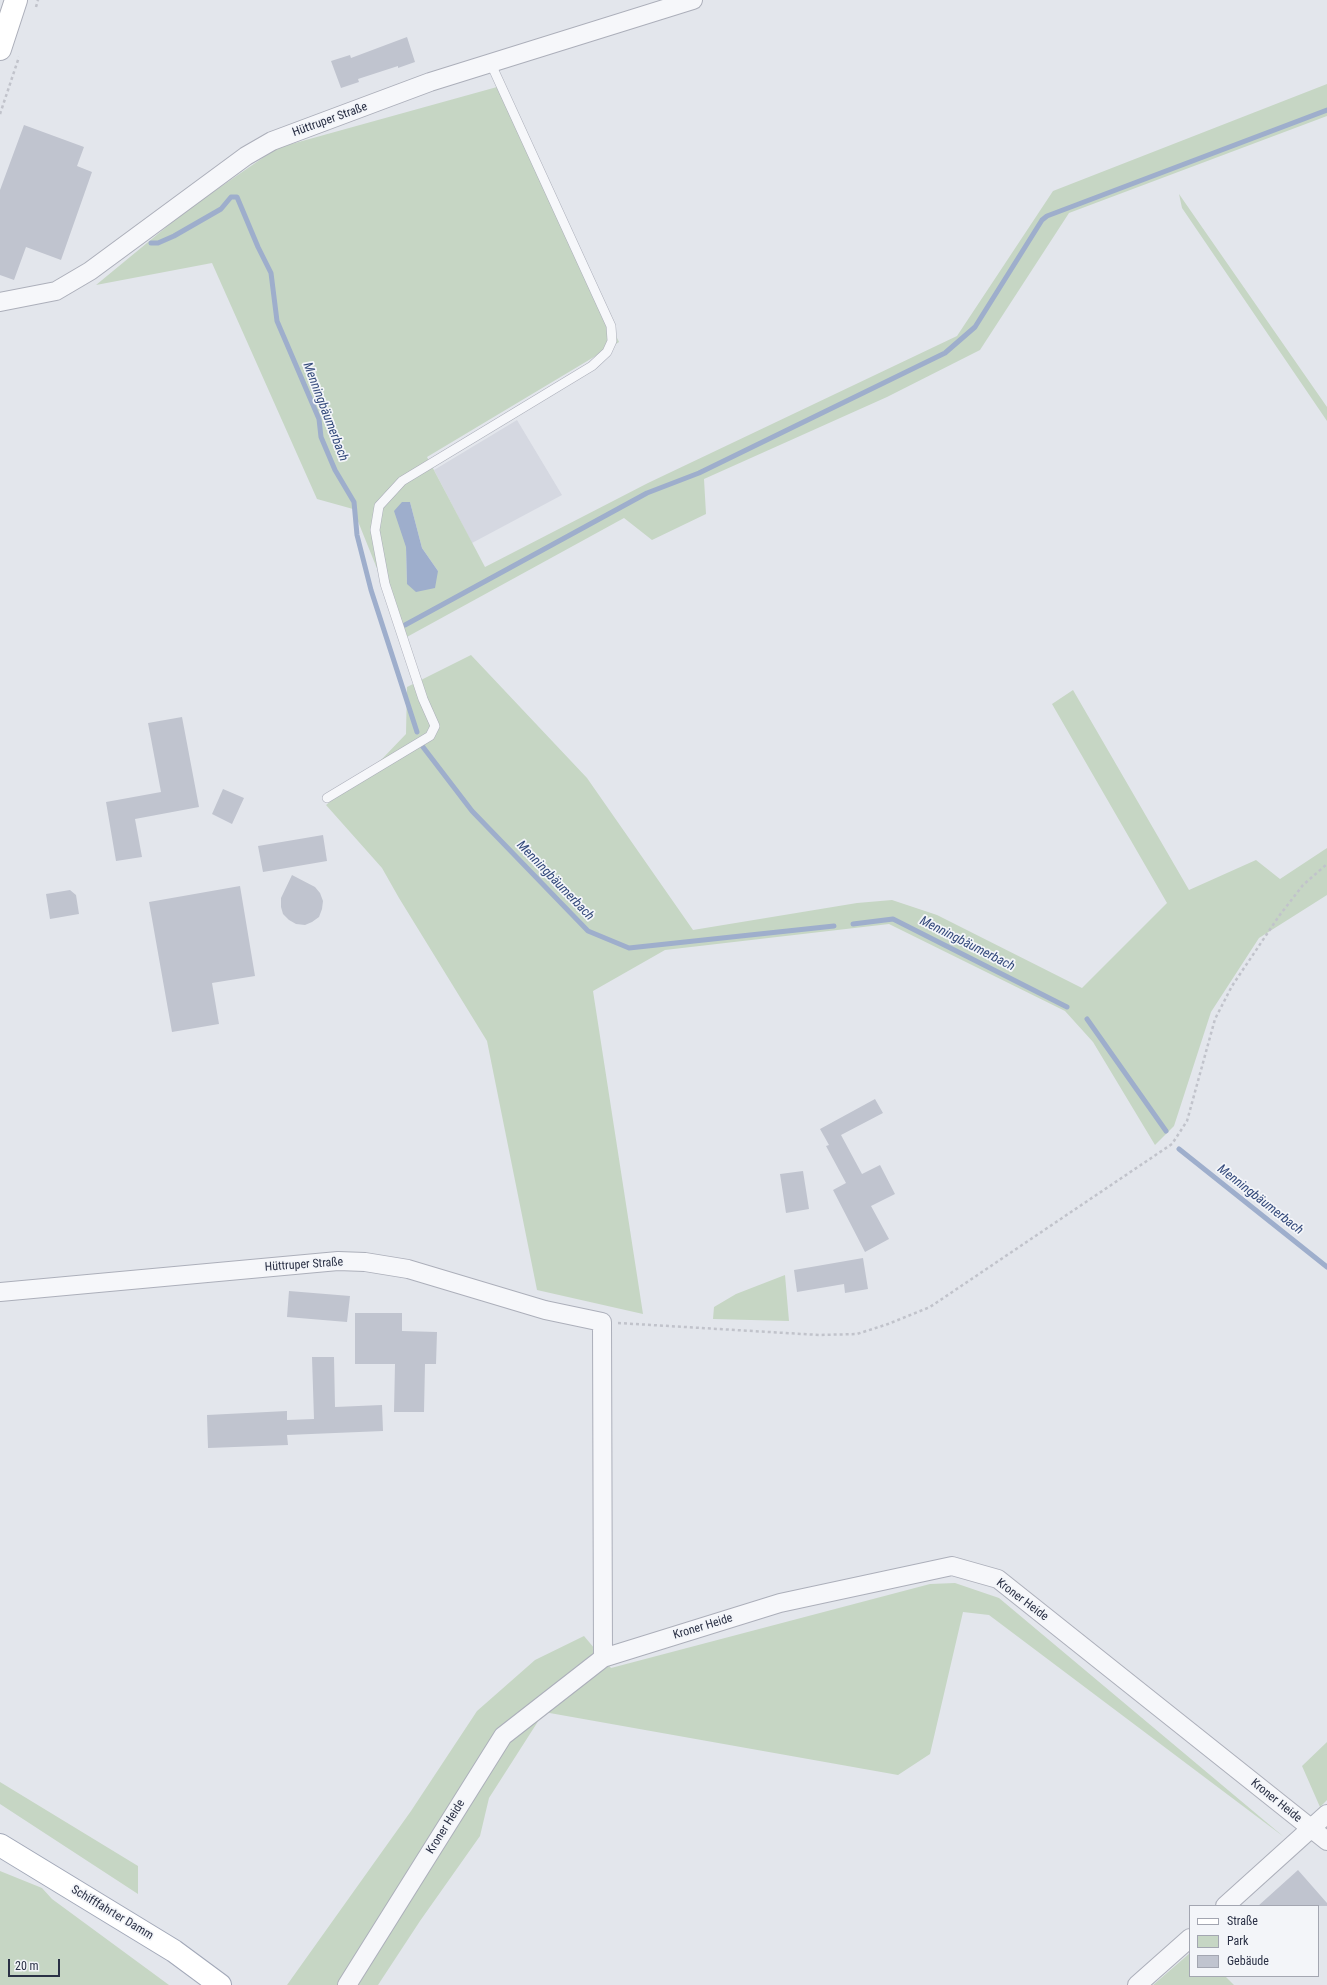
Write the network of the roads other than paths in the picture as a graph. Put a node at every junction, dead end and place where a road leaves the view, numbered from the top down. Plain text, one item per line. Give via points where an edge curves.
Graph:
1 (16, 0) edge
2 (693, 0) edge
3 (0, 49) edge
4 (491, 64) junction
5 (0, 302) edge
6 (327, 798) dead end
7 (0, 1292) edge
8 (603, 1658) junction
9 (1327, 1814) edge
10 (1310, 1829) junction
11 (1327, 1841) edge
12 (0, 1845) edge
13 (1226, 1905) edge
14 (1189, 1939) edge
15 (351, 1979) edge
16 (220, 1985) edge
17 (1137, 1985) edge

1 - 3 main road
2 - 4 street, Hüttruper Straße
4 - 5 street, Hüttruper Straße via 430,82 272,141 246,156 90,271 56,291
4 - 6 lane via 611,326 612,341 607,352 592,366 402,481 379,506 375,530 385,584 435,726 430,736
7 - 8 street, Hüttruper Straße via 338,1261 365,1262 408,1269 545,1310 602,1322
8 - 10 street, Kroner Heide via 780,1603 952,1566 998,1579
8 - 15 street, Kroner Heide via 503,1736
9 - 10 street
10 - 11 street, Kroner Heide
10 - 13 street, Kroner Heide
12 - 16 main road, Schifffahrter Damm via 174,1951
14 - 17 street

